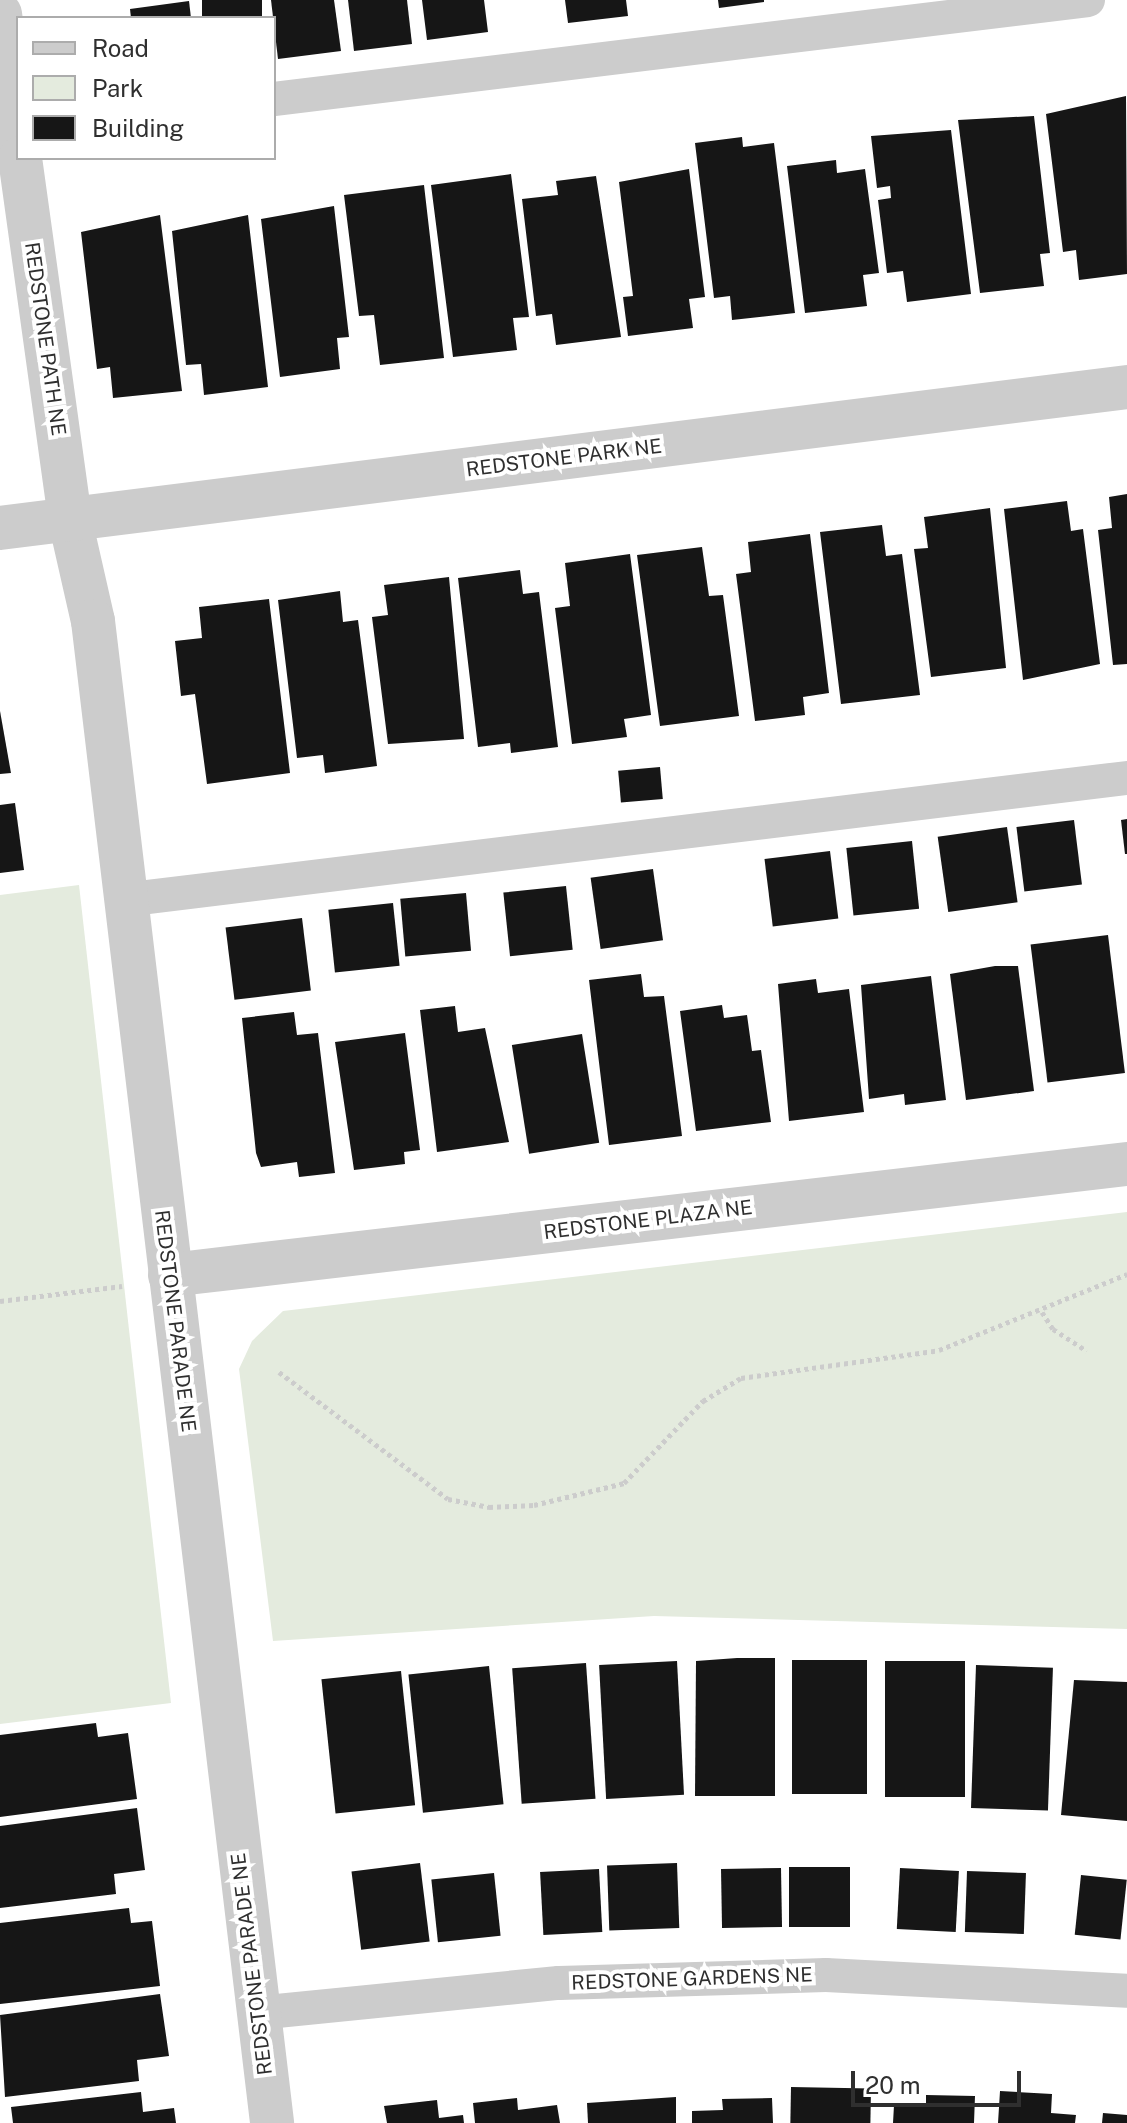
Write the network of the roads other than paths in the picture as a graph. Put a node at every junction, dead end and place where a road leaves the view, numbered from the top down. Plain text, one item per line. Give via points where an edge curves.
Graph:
1 (1088, 0) edge
2 (0, 14) edge
3 (276, 99) edge
4 (16, 127) edge
5 (21, 160) edge
6 (1127, 387) edge
7 (70, 520) junction
8 (0, 528) edge
9 (1127, 778) edge
10 (123, 900) junction
11 (1127, 1164) edge
12 (170, 1275) junction
13 (1127, 1991) edge
14 (257, 2013) junction
15 (272, 2123) edge

1 - 3 lane
2 - 4 street, REDSTONE PATH NE
5 - 7 street, REDSTONE PATH NE
6 - 7 street, REDSTONE PARK NE
7 - 8 street, REDSTONE PARK NE
7 - 10 street, REDSTONE PARADE NE via 93,621
9 - 10 lane
10 - 12 street, REDSTONE PARADE NE
11 - 12 street, REDSTONE PLAZA NE
12 - 14 street, REDSTONE PARADE NE
13 - 14 lane, REDSTONE GARDENS NE via 826,1975 559,1983
14 - 15 street, REDSTONE PARADE NE

